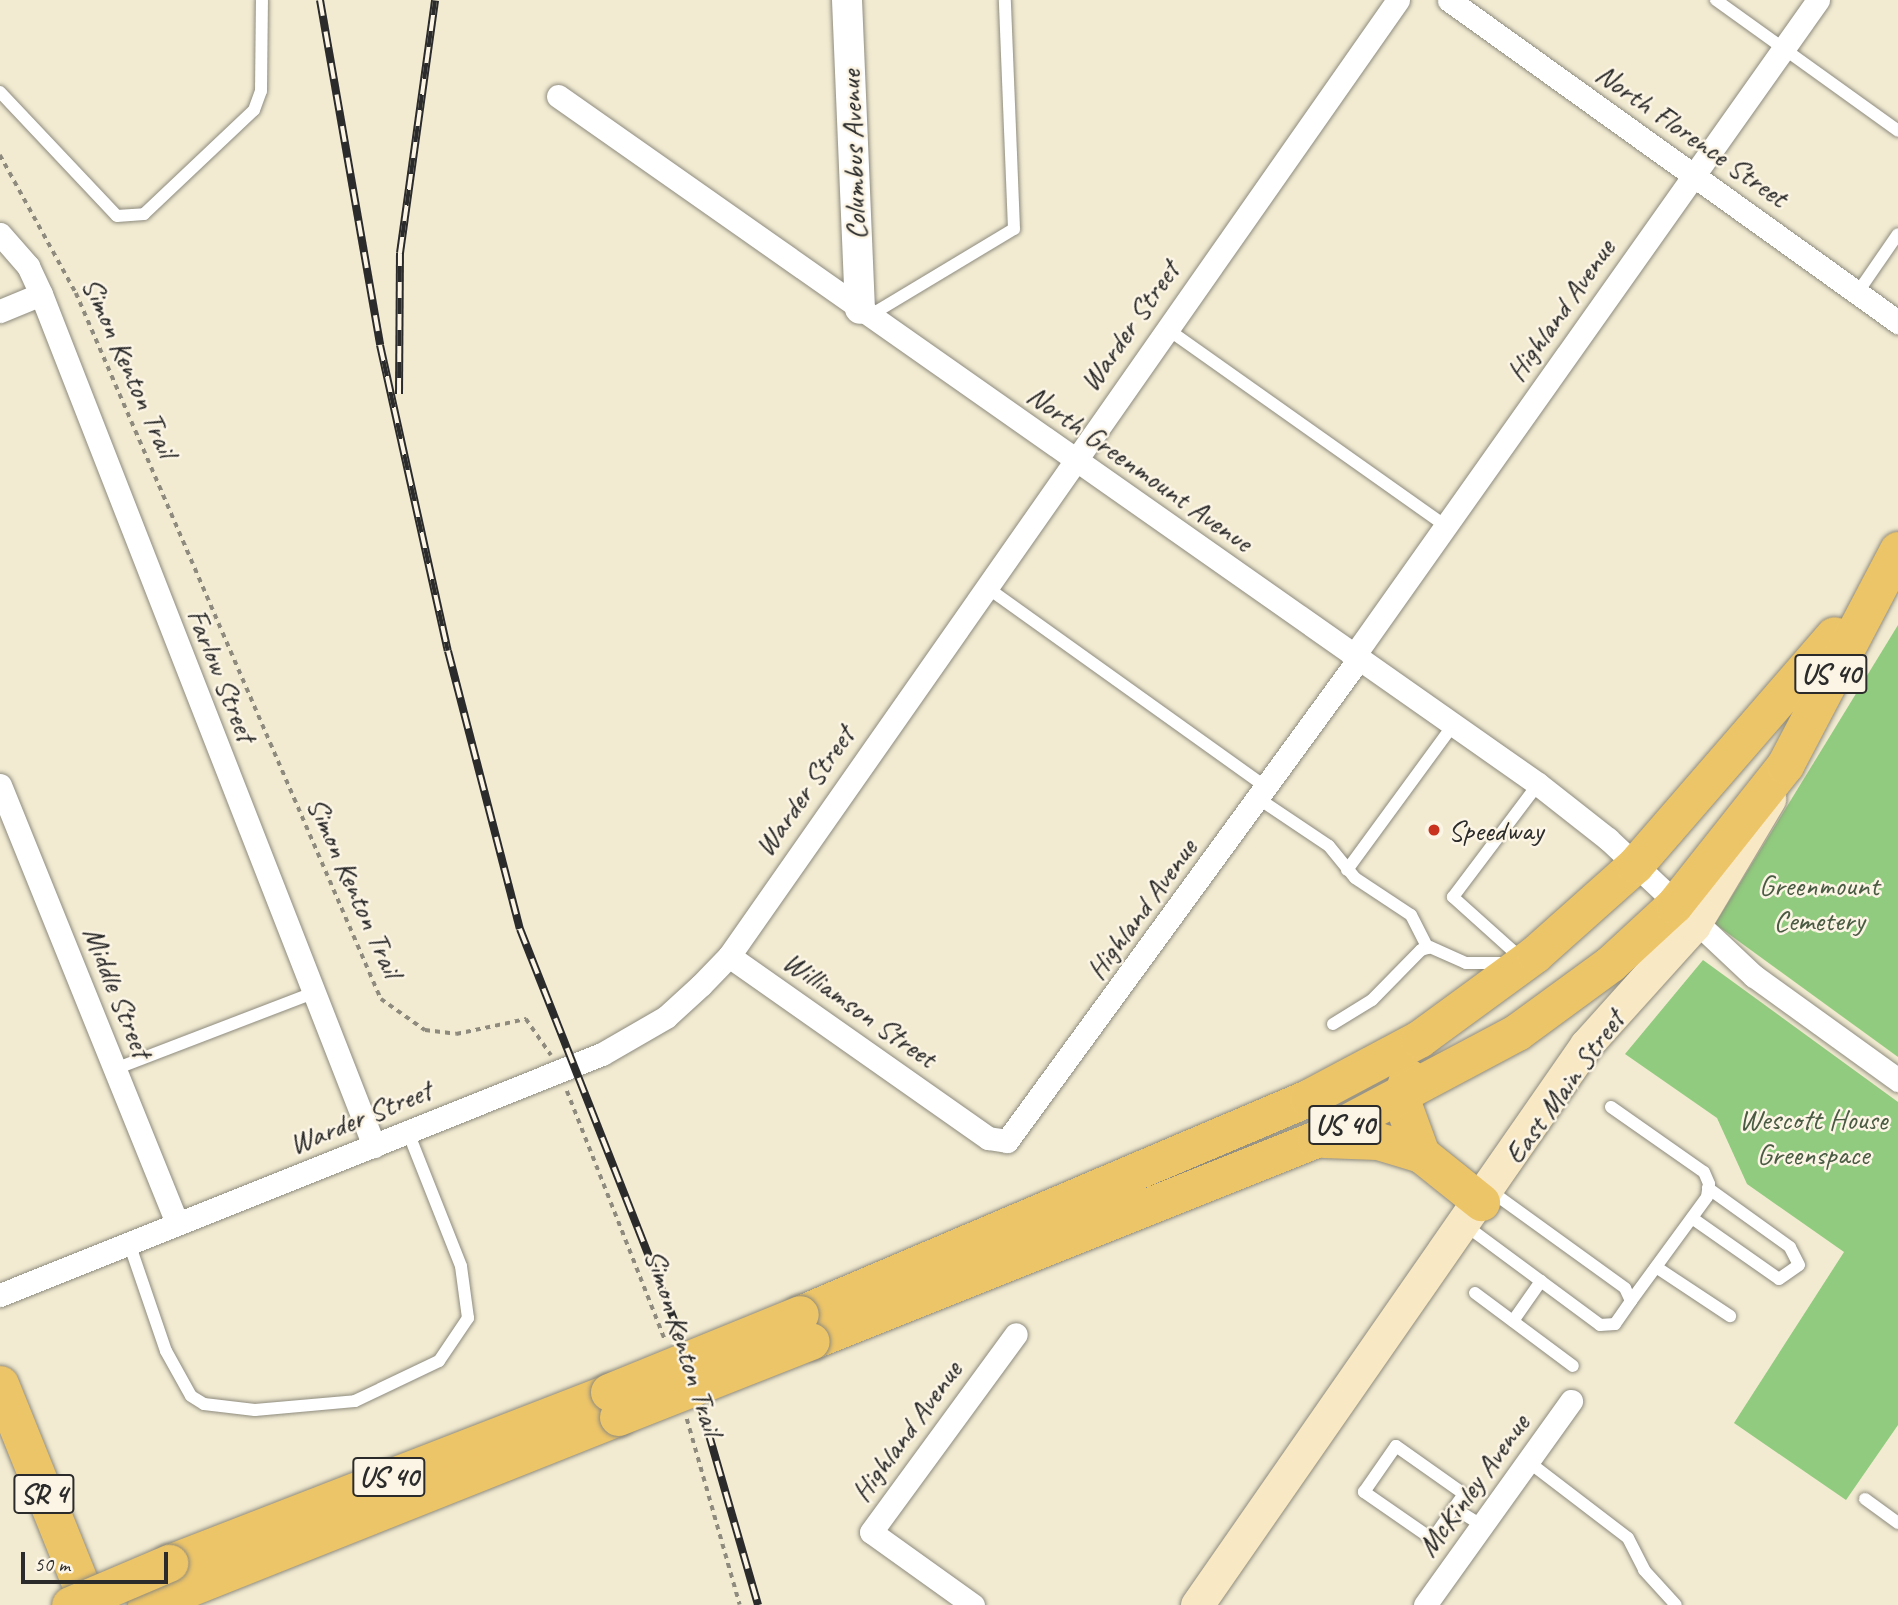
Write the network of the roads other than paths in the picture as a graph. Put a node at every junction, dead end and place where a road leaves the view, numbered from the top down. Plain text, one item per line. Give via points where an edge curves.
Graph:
1 (262, 0) edge
2 (847, 0) edge
3 (1005, 0) edge
4 (1398, 0) edge
5 (1449, 0) edge
6 (1716, 0) edge
7 (1818, 0) edge
8 (1784, 49) junction
9 (0, 92) edge
10 (558, 96) dead end
11 (1898, 131) edge
12 (1695, 175) junction
13 (0, 234) edge
14 (1898, 234) edge
15 (1858, 292) junction
16 (41, 294) junction
17 (0, 311) edge
18 (864, 312) junction
19 (1898, 322) edge
20 (1166, 328) junction
21 (1073, 460) junction
22 (1446, 526) junction
23 (1898, 550) edge
24 (1877, 583) junction
25 (984, 586) junction
26 (1355, 658) junction
27 (1453, 725) junction
28 (1538, 784) junction
29 (0, 785) edge
30 (1263, 793) junction
31 (1635, 865) junction
32 (1347, 870) junction
33 (1684, 915) junction
34 (1428, 948) junction
35 (729, 956) junction
36 (1523, 963) junction
37 (313, 993) junction
38 (1333, 1024) dead end
39 (1419, 1039) junction
40 (116, 1069) junction
41 (1898, 1080) edge
42 (1401, 1098) junction
43 (1611, 1107) dead end
44 (954, 1114) joint
45 (408, 1132) junction
46 (1316, 1139) junction
47 (374, 1146) junction
48 (1421, 1154) junction
49 (1708, 1188) junction
50 (1479, 1206) junction
51 (1692, 1218) junction
52 (177, 1224) junction
53 (130, 1243) junction
54 (1656, 1267) junction
55 (1541, 1281) junction
56 (1475, 1293) dead end
57 (0, 1295) edge
58 (1631, 1301) junction
59 (1730, 1316) dead end
60 (1513, 1321) junction
61 (806, 1327) junction
62 (1016, 1334) dead end
63 (1573, 1366) dead end
64 (3, 1398) edge
65 (1571, 1401) dead end
66 (1530, 1463) junction
67 (1865, 1499) dead end
68 (1454, 1508) junction
69 (1898, 1523) edge
70 (1483, 1526) junction
71 (175, 1577) junction
72 (69, 1605) edge
73 (89, 1605) edge
74 (146, 1605) edge
75 (973, 1605) edge
76 (1197, 1605) edge
77 (1425, 1605) edge
78 (1676, 1605) edge

1 - 9 lane via 261,91 254,110 144,214 117,216
2 - 18 street, Columbus Avenue
3 - 18 lane via 1014,229
4 - 20 street, Warder Street
5 - 12 street, North Florence Street
6 - 8 lane
7 - 8 street, Highland Avenue
8 - 11 lane
8 - 12 street, Highland Avenue
10 - 18 street, North Greenmount Avenue
12 - 15 street, North Florence Street
12 - 22 street, Highland Avenue
13 - 16 street, Farlow Street via 28,266
14 - 15 lane
15 - 19 street, North Florence Street
16 - 17 street
16 - 37 street, Farlow Street
18 - 21 street, North Greenmount Avenue
20 - 21 street, Warder Street
20 - 22 lane
21 - 25 street, Warder Street
21 - 26 street, North Greenmount Avenue
22 - 26 street, Highland Avenue
23 - 24 main road, US 40
24 - 31 main road, US 40 via 1726,767
24 - 33 main road, US 40 via 1785,765
25 - 30 lane
25 - 35 street, Warder Street
26 - 27 street, North Greenmount Avenue
26 - 30 street, Highland Avenue
27 - 28 street, North Greenmount Avenue
27 - 32 lane
28 - 31 street, North Greenmount Avenue
28 - 36 lane via 1453,897
29 - 40 street, Middle Street
30 - 32 lane via 1329,846
30 - 44 street, Highland Avenue via 1015,1136 988,1138
31 - 33 street, North Greenmount Avenue
31 - 36 main road, US 40
32 - 34 lane via 1411,915
33 - 41 street, North Greenmount Avenue
33 - 42 main road, US 40 via 1517,1031
33 - 50 main road, East Main Street via 1586,1045
34 - 36 lane via 1466,963
34 - 38 lane via 1372,1000
35 - 44 street, Williamson Street
35 - 45 street, Warder Street via 656,1023 558,1070
36 - 39 main road, US 40
37 - 40 lane
37 - 47 street, Farlow Street
39 - 42 main road
39 - 61 main road, US 40 via 1308,1098
40 - 52 street, Middle Street
42 - 46 main road, US 40
42 - 48 main road
43 - 49 lane via 1704,1172
45 - 47 street, Warder Street
45 - 53 lane via 461,1266 468,1318 439,1361 355,1401 255,1410 204,1404 191,1396 166,1351
46 - 48 main road via 1378,1140
46 - 61 main road, US 40
47 - 52 street, Warder Street
48 - 50 main road
49 - 51 lane
49 - 51 lane via 1790,1247 1799,1265 1779,1279
50 - 55 lane
50 - 58 lane via 1625,1288
50 - 76 main road, East Main Street
51 - 54 lane
52 - 53 street, Warder Street
53 - 57 street, Warder Street
54 - 58 lane
54 - 59 lane
55 - 58 lane via 1609,1328
55 - 60 lane
56 - 60 lane
60 - 63 lane
61 - 71 main road, US 40, bridge
62 - 75 street, Highland Avenue via 871,1532
64 - 73 main road, SR 4
65 - 66 street, McKinley Avenue
66 - 70 street, McKinley Avenue
66 - 78 lane via 1628,1538 1644,1570
67 - 69 lane
68 - 68 lane via 1464,1494 1396,1446 1364,1492 1432,1539
68 - 70 lane
70 - 77 street, McKinley Avenue
71 - 72 main road, US 40, bridge
71 - 74 main road, US 40

